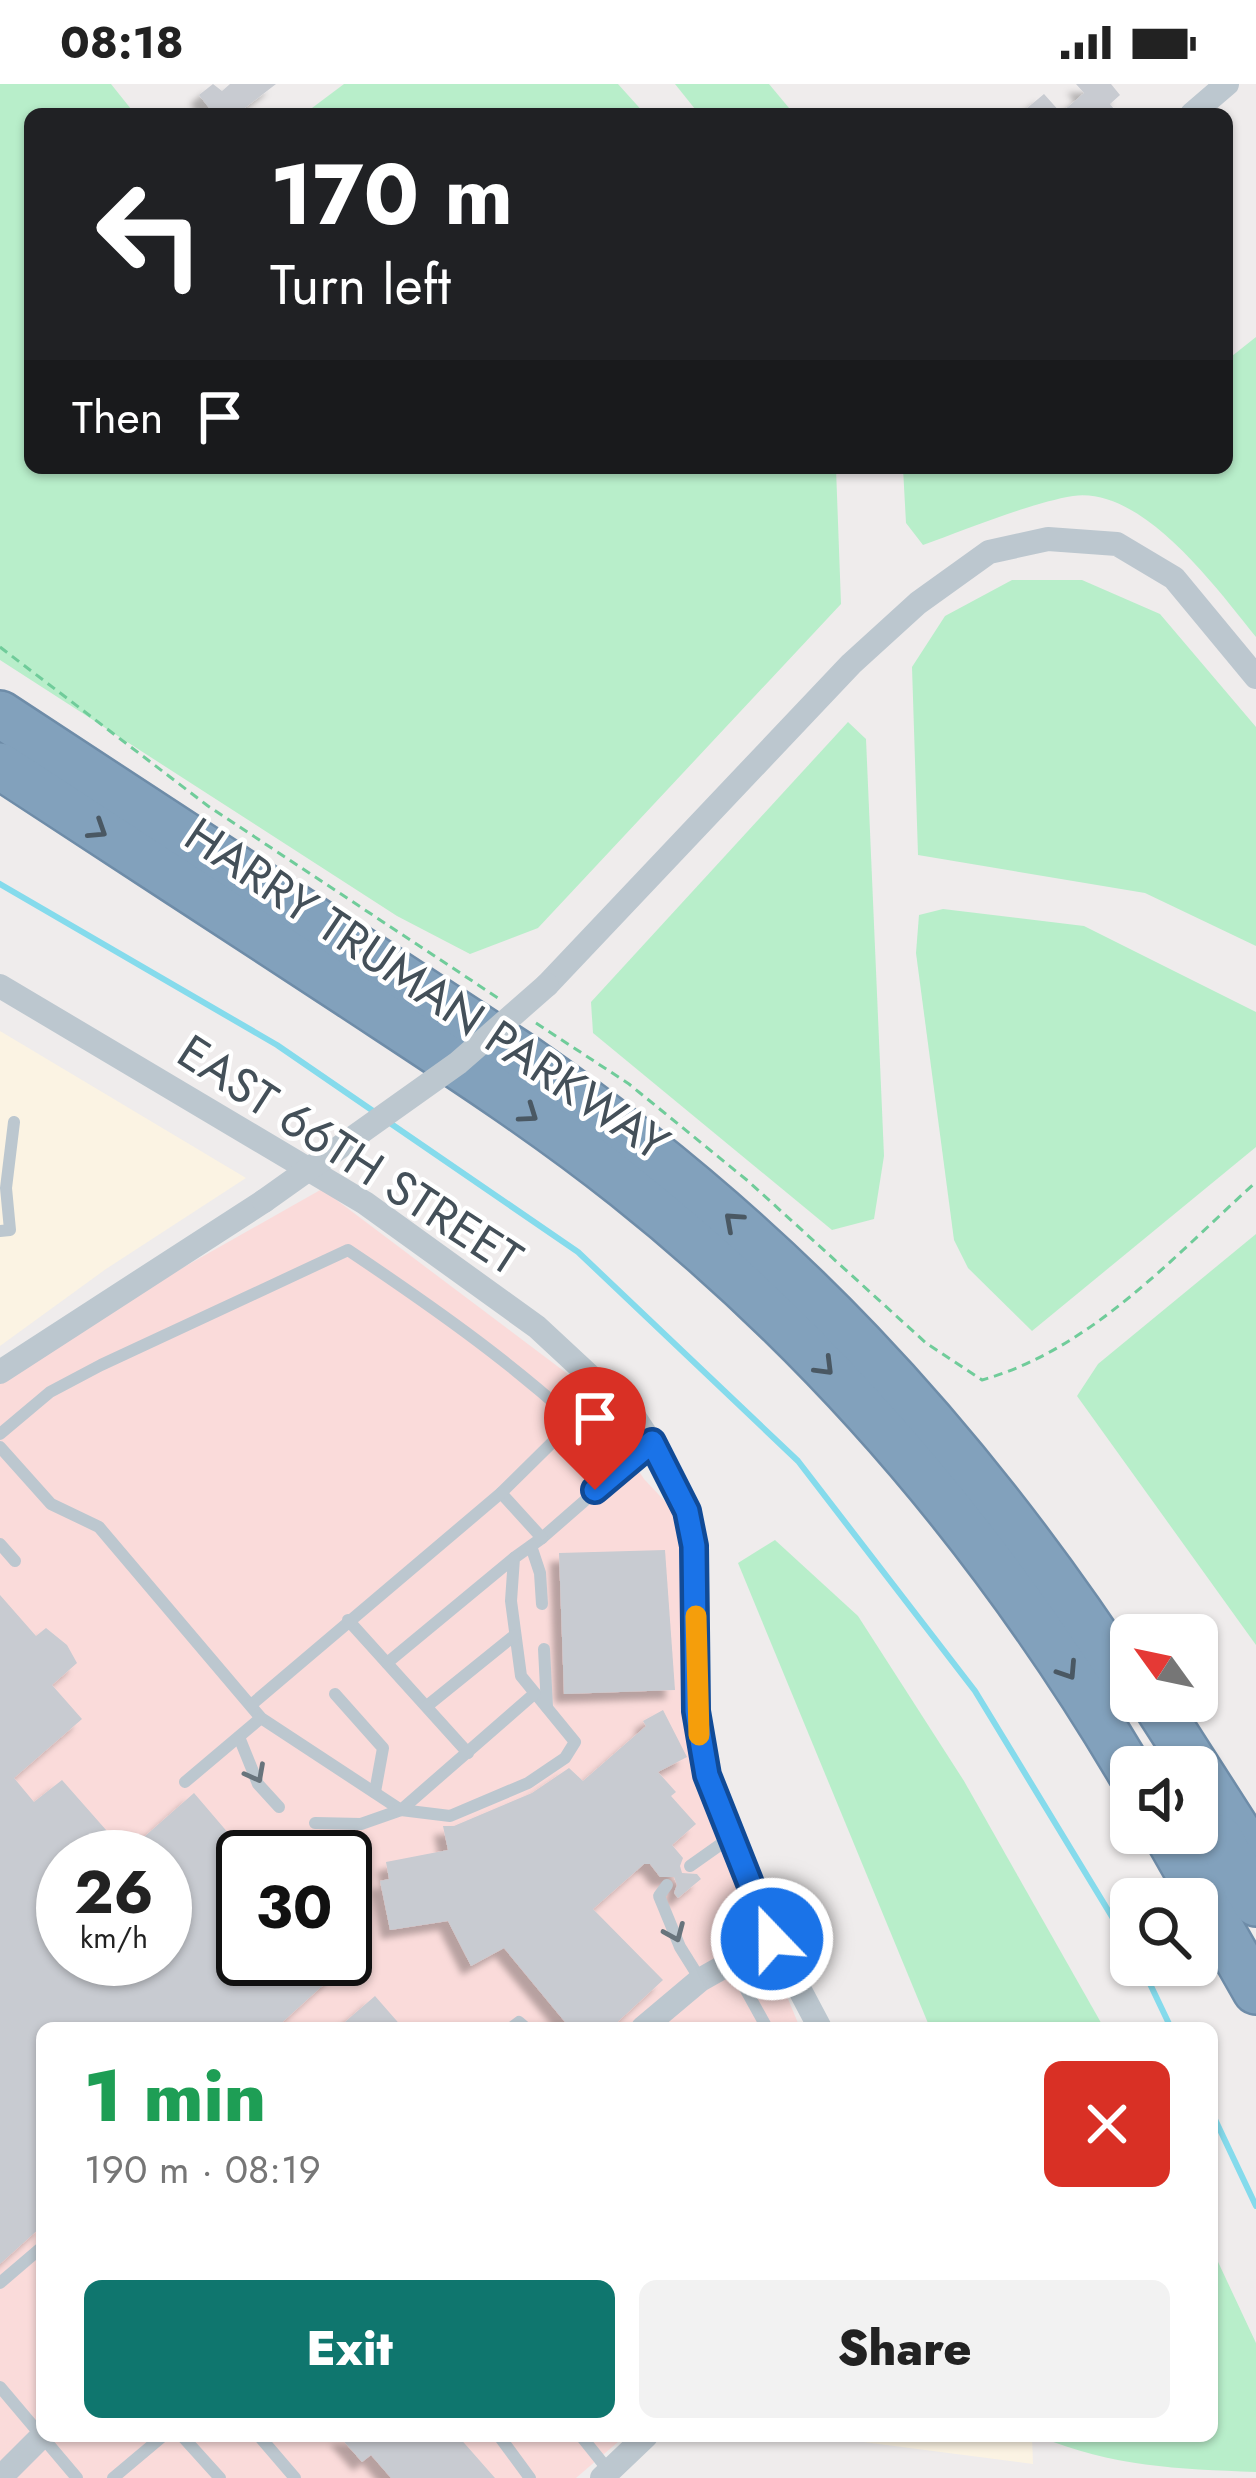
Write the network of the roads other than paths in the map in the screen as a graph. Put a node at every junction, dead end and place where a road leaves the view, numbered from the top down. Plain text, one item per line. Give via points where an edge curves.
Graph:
1 (1227, 84) edge
2 (1199, 108) edge
3 (1256, 677) edge
4 (0, 714) edge
5 (0, 766) edge
6 (0, 986) edge
7 (14, 1122) dead end
8 (0, 1231) edge
9 (0, 1372) edge
10 (576, 1419) junction
11 (0, 1434) edge
12 (652, 1442) junction
13 (0, 1447) edge
14 (622, 1467) junction
15 (501, 1493) junction
16 (1014, 1520) junction
17 (536, 1542) junction
18 (0, 1544) edge
19 (514, 1558) junction
20 (15, 1561) dead end
21 (542, 1604) dead end
22 (348, 1620) junction
23 (515, 1635) junction
24 (1110, 1643) edge
25 (544, 1648) dead end
26 (1110, 1659) edge
27 (387, 1663) junction
28 (335, 1694) dead end
29 (534, 1694) junction
30 (250, 1705) junction
31 (427, 1706) junction
32 (547, 1708) junction
33 (261, 1718) junction
34 (1167, 1722) edge
35 (238, 1737) junction
36 (1114, 1746) edge
37 (469, 1753) junction
38 (185, 1782) dead end
39 (375, 1792) junction
40 (279, 1807) dead end
41 (401, 1810) junction
42 (315, 1823) dead end
43 (731, 1837) junction
44 (1218, 1837) edge
45 (1178, 1854) edge
46 (1256, 1860) edge
47 (690, 1866) dead end
48 (667, 1885) dead end
49 (1256, 1904) edge
50 (772, 1939) junction
51 (730, 1961) junction
52 (700, 1979) junction
53 (1250, 1983) edge
54 (650, 2022) edge
55 (764, 2022) edge
56 (817, 2022) edge
57 (36, 2252) edge
58 (0, 2283) edge
59 (0, 2387) edge
60 (36, 2429) edge
61 (36, 2442) edge
62 (47, 2442) edge
63 (156, 2442) edge
64 (187, 2442) edge
65 (265, 2442) edge
66 (503, 2442) edge
67 (585, 2442) edge
68 (640, 2442) edge
69 (606, 2475) edge
70 (0, 2477) edge
71 (77, 2478) edge
72 (112, 2478) edge
73 (220, 2478) edge
74 (296, 2478) edge
75 (530, 2478) edge

1 - 2 street
3 - 9 street, bridge via 1174,578 1117,544 1048,539 989,552 850,664 547,985 458,1063
16 -> 4 highway, HARRY TRUMAN PARKWAY via 836,1316 655,1154 525,1058
5 -> 36 highway, HARRY TRUMAN PARKWAY via 566,1140 742,1287 891,1437 980,1546
6 - 12 street, EAST 66TH STREET via 365,1203 537,1327
7 - 8 lane via 10,1230
10 - 11 lane via 348,1250 101,1365 50,1392
10 - 14 lane
10 - 15 lane
12 - 14 lane
12 - 43 street, EAST 66TH STREET via 687,1511 696,1711 707,1775
13 - 30 lane via 51,1504 98,1527
14 - 17 lane
15 - 17 lane
15 - 22 lane
16 - 24 highway
16 - 26 highway, HARRY TRUMAN PARKWAY
17 - 19 lane
17 - 21 lane
18 - 20 lane
19 - 23 lane
19 - 27 lane
22 - 27 lane
22 - 30 lane
23 - 29 lane via 520,1676
23 - 31 lane
25 - 32 lane
27 - 31 lane
28 - 39 lane via 383,1748
29 - 32 lane
29 - 37 lane
30 - 33 lane
31 - 37 lane
32 - 41 lane via 575,1742 565,1758 450,1816
33 - 35 lane
33 - 39 lane
34 - 46 highway
35 - 38 lane
35 -> 40 lane via 258,1784
37 - 41 lane
39 - 41 lane
41 - 42 lane via 361,1824
43 - 47 lane
43 - 50 street, EAST 66TH STREET
44 - 49 highway
45 - 53 highway
48 -> 52 lane via 659,1896
50 - 51 street
50 - 56 street, EAST 66TH STREET
51 - 52 street
51 - 55 lane
52 - 54 street
57 - 58 lane
59 - 60 lane
61 - 70 street
62 - 71 lane
63 - 72 lane
64 - 73 lane
65 - 74 lane
66 - 75 lane
67 - 69 lane
68 - 69 street

